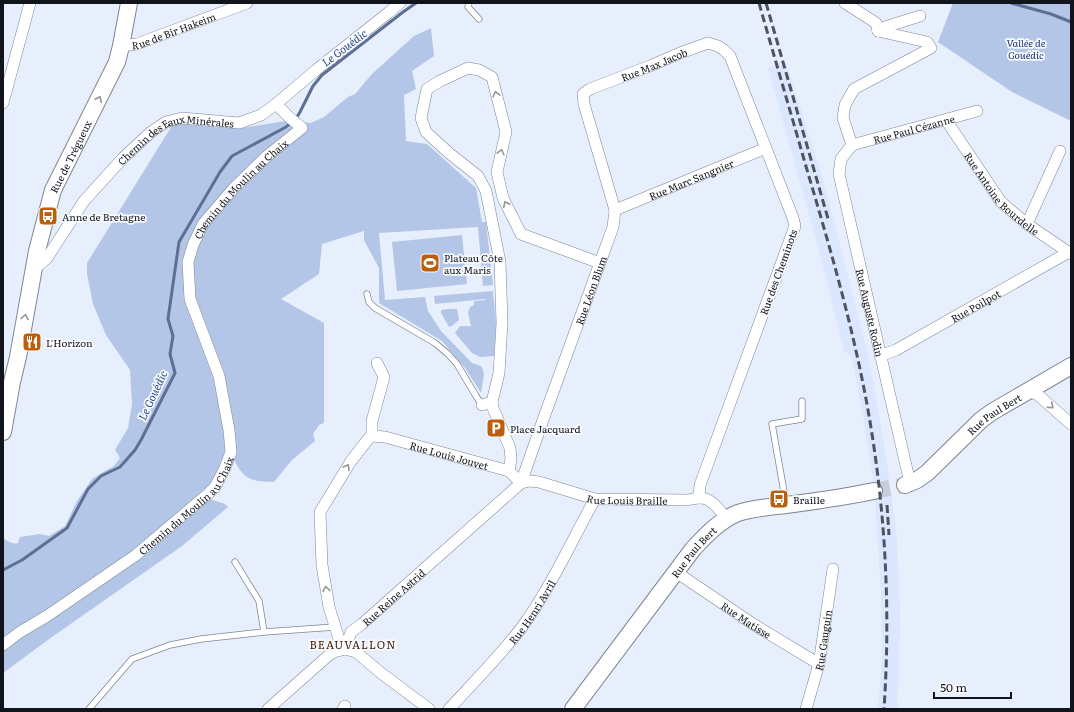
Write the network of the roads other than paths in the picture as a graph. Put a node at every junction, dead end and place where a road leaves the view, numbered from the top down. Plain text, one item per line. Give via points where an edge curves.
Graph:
1 (30, 3) edge
2 (129, 3) edge
3 (247, 3) edge
4 (400, 3) edge
5 (845, 3) edge
6 (469, 5) edge
7 (920, 16) dead end
8 (479, 19) dead end
9 (878, 31) junction
10 (121, 46) junction
11 (724, 50) joint
12 (7, 72) edge
13 (584, 94) joint
14 (3, 103) edge
15 (276, 104) junction
16 (977, 111) dead end
17 (946, 120) junction
18 (852, 146) junction
19 (766, 148) junction
20 (1060, 151) dead end
21 (615, 210) junction
22 (1027, 224) junction
23 (1070, 253) edge
24 (600, 263) junction
25 (34, 265) junction
26 (367, 294) dead end
27 (880, 356) junction
28 (377, 363) dead end
29 (1071, 366) edge
30 (8, 381) edge
31 (1029, 390) junction
32 (802, 401) dead end
33 (487, 403) junction
34 (1071, 424) edge
35 (3, 432) edge
36 (372, 436) junction
37 (511, 459) junction
38 (527, 464) junction
39 (509, 471) junction
40 (521, 483) junction
41 (907, 484) joint
42 (874, 491) tunnel mouth
43 (700, 498) junction
44 (595, 500) junction
45 (786, 505) junction
46 (726, 520) junction
47 (235, 562) dead end
48 (833, 570) dead end
49 (676, 572) junction
50 (335, 626) junction
51 (264, 632) junction
52 (3, 645) edge
53 (345, 649) junction
54 (819, 664) junction
55 (89, 709) edge
56 (268, 709) edge
57 (429, 709) edge
58 (449, 709) edge
59 (573, 709) edge
60 (806, 709) edge

1 - 12 street
2 - 10 main road, Rue de Trégueux
3 - 10 street, Rue de Bir Hakeim via 137,44
4 - 15 street, Chemin des Eaux Minérales
5 - 9 street via 876,23
6 - 8 lane
7 - 9 street
9 - 18 street via 927,42 931,48 854,89 845,104 843,118
25 -> 10 main road, Rue de Trégueux via 53,190 117,62
11 - 13 street, Rue Max Jacob via 708,43 590,89
11 - 19 street, Rue des Cheminots via 730,56
12 - 14 street
13 - 21 street, Rue Léon Blum via 584,104
15 - 25 street, Chemin des Eaux Minérales via 261,115 239,123 182,118 166,122 123,158 84,201 47,258 39,265
15 - 52 street, Chemin du Moulin au Chaix via 296,123 203,224 188,262 190,299 219,376 230,430 231,452 225,468 215,487 208,494 136,555
16 - 17 street, Rue Paul Cézanne
17 - 18 street, Rue Paul Cézanne
17 - 22 street, Rue Antoine Bourdelle via 1001,202
18 - 27 street, Rue Auguste Rodin via 841,159 839,174
19 - 21 street, Rue Marc Sangnier
19 - 43 street, Rue des Cheminots via 795,226 700,485
20 - 22 street
21 - 24 street, Rue Léon Blum via 613,227
22 - 23 street, Rue Antoine Bourdelle
23 - 27 street, Rue Poilpot via 896,350
24 -> 33 street via 521,234 503,198 497,172 506,132 492,77 468,68 427,89 421,118 426,132 478,176 486,191 500,262 502,323 499,373
24 - 38 street, Rue Léon Blum
30 -> 25 main road, Rue de Trégueux via 18,356
26 - 33 lane via 369,302 375,308 435,343 448,354 476,396
27 - 41 street, Rue Auguste Rodin
28 - 36 street via 384,377 372,422
29 - 31 main road, Rue Paul Bert
30 - 35 main road, Rue de Trégueux
31 -> 34 street
31 - 41 main road, Rue Paul Bert via 982,420 927,473
32 - 45 lane via 802,419 772,424
33 - 37 street via 493,408 510,448
36 - 39 street, Rue Louis Jouvet via 385,437
50 -> 36 street via 322,565 320,512 351,461
37 - 38 street
37 - 39 street
38 - 40 street, Rue Léon Blum
39 - 40 street, Rue Louis Jouvet
40 - 44 street, Rue Louis Braille via 540,482
40 - 53 street, Rue Reine Astrid via 351,632
42 - 45 main road, Rue Paul Bert
43 - 44 street, Rue Louis Braille
43 - 46 street via 708,499
44 - 58 street, Rue Henri Avril via 551,582 522,626
45 - 46 main road, Rue Paul Bert via 752,510
46 - 49 main road, Rue Paul Bert via 703,537
47 - 51 lane via 259,601
48 - 54 street, Rue Gauguin
49 - 54 street, Rue Matisse via 753,624
49 - 59 main road, Rue Paul Bert
50 - 51 lane
50 - 53 street
51 - 55 lane via 170,645 132,659
53 - 56 street via 329,655
53 - 57 street via 356,652
54 - 60 street, Rue Gauguin

